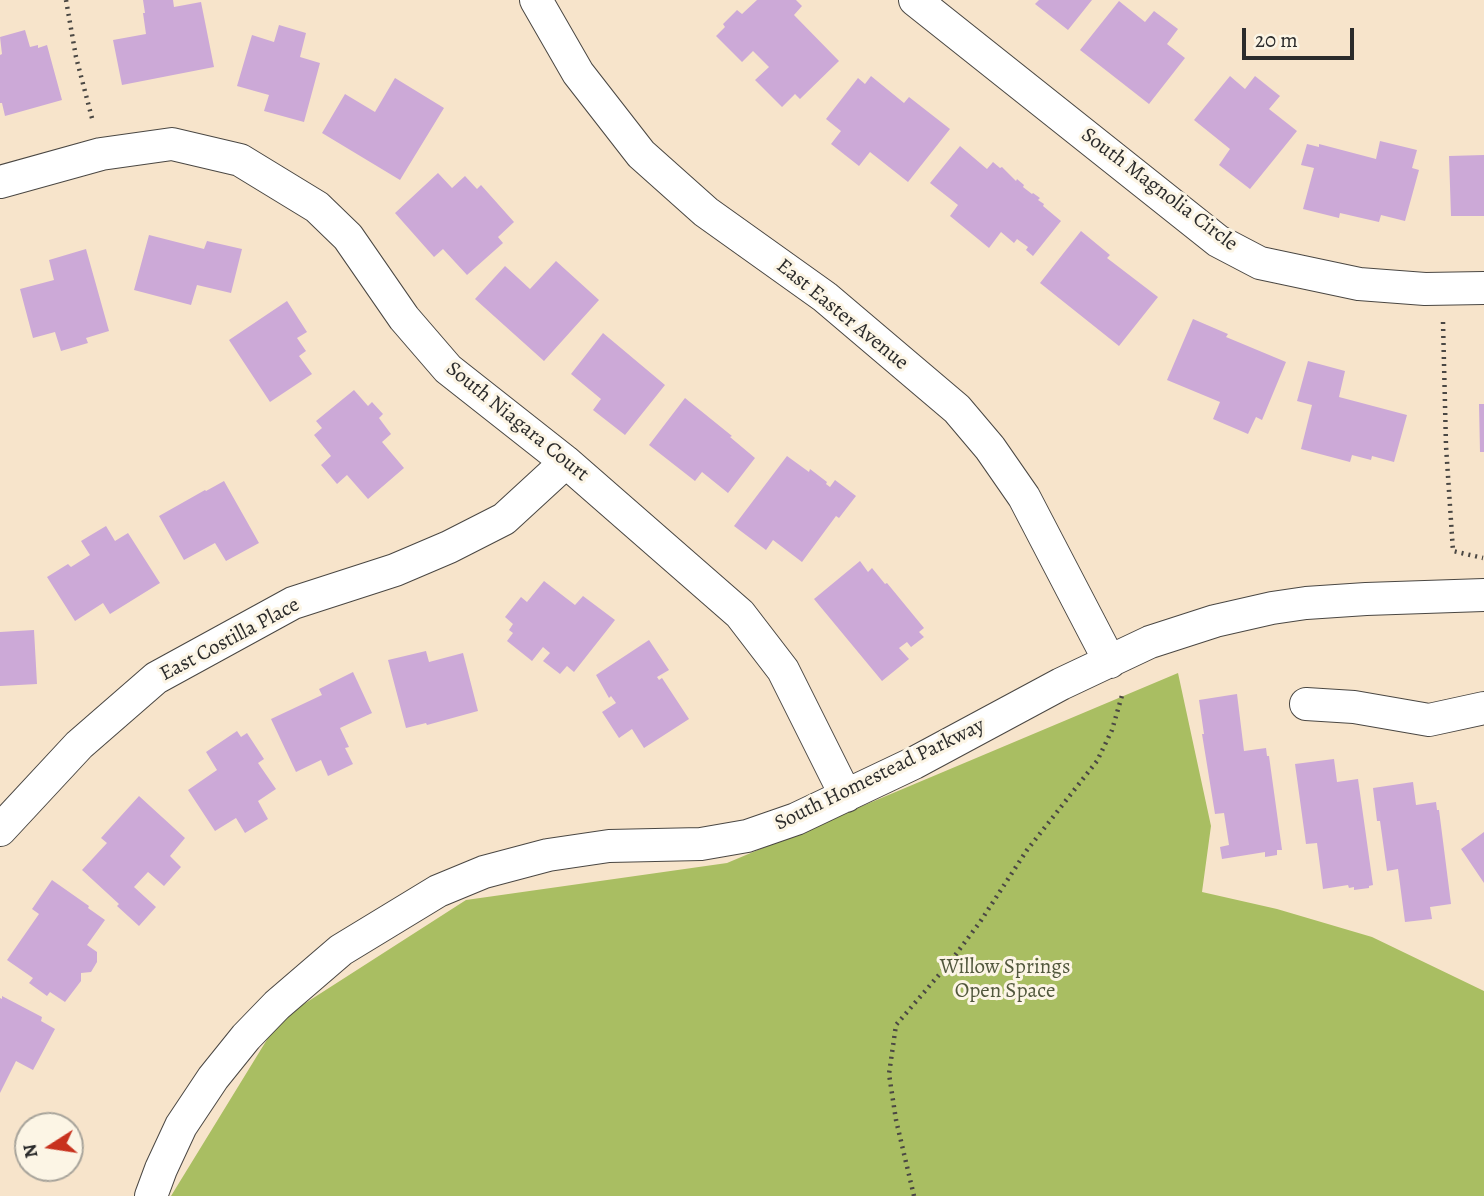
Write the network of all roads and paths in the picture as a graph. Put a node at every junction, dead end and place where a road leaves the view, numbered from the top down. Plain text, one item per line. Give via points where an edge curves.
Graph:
1 (66, 0) edge
2 (536, 0) edge
3 (915, 0) edge
4 (102, 153) junction
5 (0, 182) edge
6 (1441, 288) junction
7 (1484, 288) edge
8 (566, 462) junction
9 (1484, 558) edge
10 (1484, 595) edge
11 (1111, 662) junction
12 (1306, 704) dead end
13 (1484, 708) edge
14 (846, 796) junction
15 (4, 819) edge
16 (151, 1196) edge
17 (914, 1196) edge

1 - 4 path
2 - 11 street, East Easter Avenue via 578,73 641,154 706,212 825,298 957,409 1024,497
3 - 6 street, South Magnolia Circle via 1219,241 1260,263 1306,273 1359,284
4 - 5 street, South Niagara Court
4 - 8 street, South Niagara Court via 172,144 240,160 317,207 348,237 404,318 448,369
6 - 7 street, South Magnolia Circle
6 - 9 path via 1453,551
8 - 14 street, South Niagara Court via 740,614 783,670
8 - 15 street, East Costilla Place via 504,519 395,570 293,603 156,678
10 - 11 street, South Homestead Parkway via 1354,599 1272,608 1150,642
11 - 14 street, South Homestead Parkway
11 - 17 path via 1124,689 1097,761 1027,850 950,962 896,1025 889,1074
12 - 13 street via 1429,720
14 - 16 street, South Homestead Parkway via 747,836 701,844 609,846 548,855 438,891 341,950 246,1037 181,1126

